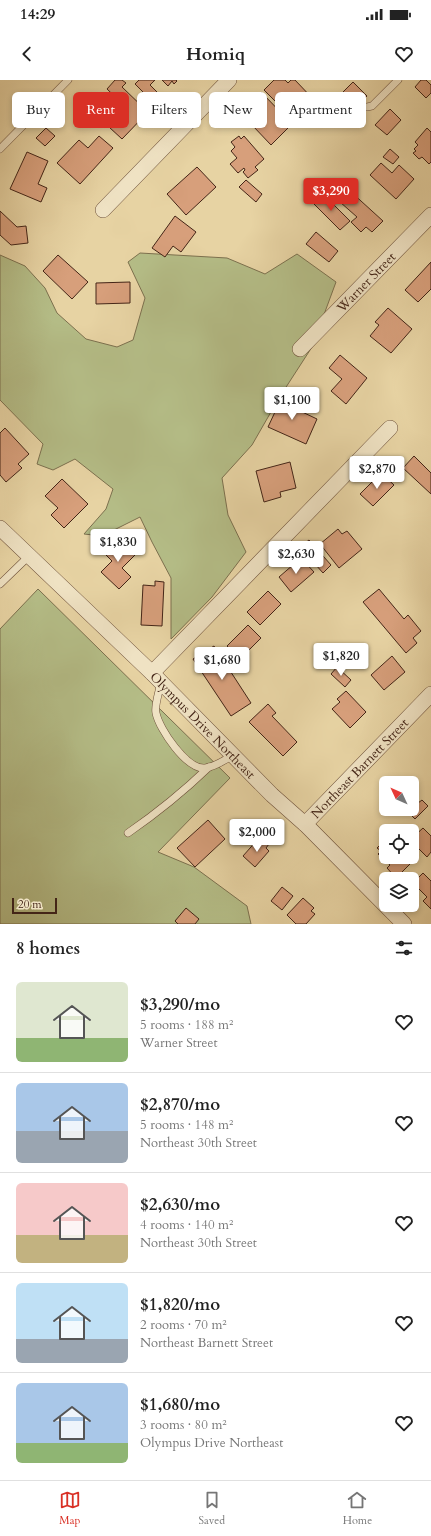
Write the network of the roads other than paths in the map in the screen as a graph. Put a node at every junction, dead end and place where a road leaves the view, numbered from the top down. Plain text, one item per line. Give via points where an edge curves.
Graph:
1 (68, 80) edge
2 (229, 80) edge
3 (398, 80) edge
4 (367, 107) dead end
5 (0, 149) edge
6 (103, 210) dead end
7 (431, 215) edge
8 (300, 349) dead end
9 (390, 428) dead end
10 (0, 528) edge
11 (29, 556) junction
12 (0, 584) edge
13 (157, 677) junction
14 (431, 694) edge
15 (234, 755) junction
16 (210, 766) junction
17 (305, 824) junction
18 (128, 832) dead end
19 (404, 924) edge

1 - 5 lane
2 - 6 street
3 - 4 lane via 372,106
7 - 8 street, Warner Street
9 - 13 street
10 - 11 street, Olympus Drive Northeast
11 - 12 lane
11 - 13 street, Olympus Drive Northeast
13 - 15 street, Olympus Drive Northeast
13 - 16 lane via 155,712 168,738 190,763 205,768
14 - 17 street, Northeast Barnett Street
15 - 16 lane
15 - 17 street, Olympus Drive Northeast via 272,795
16 - 18 lane via 172,800
17 - 19 street, Olympus Drive Northeast

